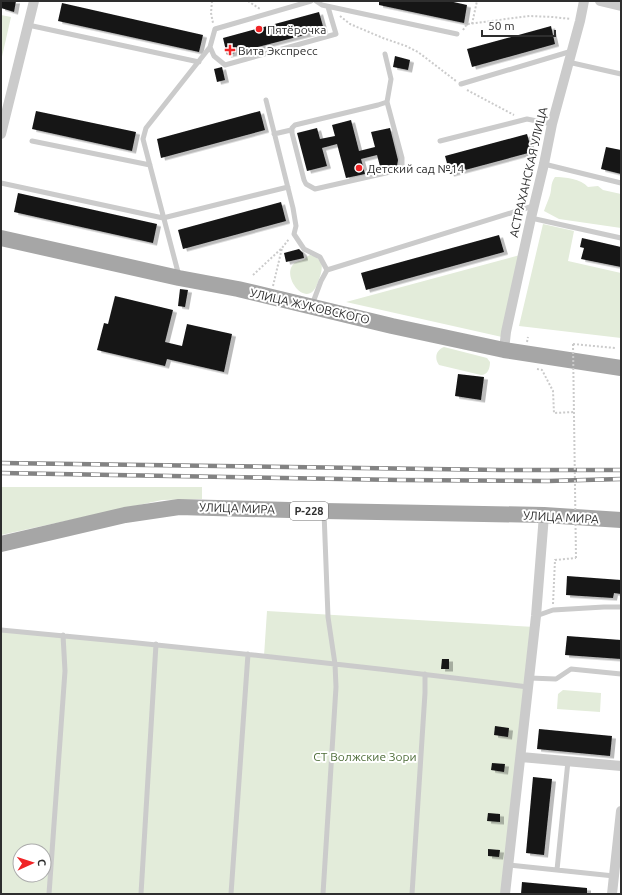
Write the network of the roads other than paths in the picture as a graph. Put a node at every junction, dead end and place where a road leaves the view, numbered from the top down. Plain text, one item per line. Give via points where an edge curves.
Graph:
1 (34, 1) edge
2 (311, 1) edge
3 (316, 1) edge
4 (584, 1) edge
5 (600, 1) edge
6 (621, 6) edge
7 (328, 7) junction
8 (28, 25) junction
9 (457, 34) road end
10 (210, 48) junction
11 (572, 51) junction
12 (385, 54) dead end
13 (199, 62) junction
14 (568, 62) junction
15 (621, 74) edge
16 (461, 84) road end
17 (266, 100) dead end
18 (387, 102) junction
19 (552, 124) junction
20 (291, 130) junction
21 (1, 134) edge
22 (274, 134) junction
23 (32, 141) dead end
24 (440, 141) dead end
25 (544, 164) junction
26 (150, 165) junction
27 (1, 183) edge
28 (621, 183) edge
29 (288, 187) junction
30 (534, 206) junction
31 (163, 218) junction
32 (531, 218) junction
33 (1, 238) edge
34 (621, 238) edge
35 (327, 270) junction
36 (179, 278) junction
37 (312, 306) junction
38 (504, 350) junction
39 (621, 368) edge
40 (324, 511) junction
41 (544, 515) junction
42 (621, 520) edge
43 (1, 544) edge
44 (621, 607) edge
45 (536, 616) junction
46 (1, 630) edge
47 (63, 636) junction
48 (156, 644) junction
49 (248, 654) junction
50 (335, 664) junction
51 (425, 674) junction
52 (621, 674) edge
53 (529, 682) junction
54 (520, 757) junction
55 (568, 761) junction
56 (621, 766) edge
57 (621, 812) edge
58 (509, 865) junction
59 (557, 870) junction
60 (614, 876) junction
61 (49, 894) edge
62 (141, 894) edge
63 (231, 894) edge
64 (323, 894) edge
65 (412, 894) edge
66 (506, 894) edge
67 (612, 894) edge

1 - 8 street
2 - 10 lane via 215,29
3 - 7 lane
4 - 11 street, АСТРАХАНСКАЯ УЛИЦА
5 - 6 street
7 - 9 lane
7 - 10 lane via 336,34 225,65 214,56
8 - 13 lane
8 - 21 street
10 - 13 lane
11 - 14 street, АСТРАХАНСКАЯ УЛИЦА
11 - 16 lane
12 - 18 lane via 391,79
13 - 26 lane via 146,128 143,139
14 - 15 lane
14 - 19 street, АСТРАХАНСКАЯ УЛИЦА
17 - 22 lane
18 - 20 lane via 295,125
18 - 20 lane via 402,158 399,170 311,188 304,180
19 - 24 lane via 527,119
19 - 25 street, АСТРАХАНСКАЯ УЛИЦА
20 - 22 lane
22 - 29 lane
23 - 26 lane
25 - 28 lane
25 - 30 street, АСТРАХАНСКАЯ УЛИЦА
26 - 31 lane
27 - 31 lane
29 - 31 lane
29 - 35 lane via 296,226 294,234 304,249 320,258
30 - 32 street, АСТРАХАНСКАЯ УЛИЦА
30 - 35 lane
31 - 36 lane
32 - 34 lane
32 - 38 street, АСТРАХАНСКАЯ УЛИЦА
33 - 36 main road, УЛИЦА ЖУКОВСКОГО
35 - 37 lane
36 - 37 main road, УЛИЦА ЖУКОВСКОГО
37 - 38 main road, УЛИЦА ЖУКОВСКОГО
38 - 39 main road, УЛИЦА ЖУКОВСКОГО
40 - 41 main road, УЛИЦА МИРА / Р-228
40 - 43 main road, УЛИЦА МИРА / Р-228 via 179,506 125,515
40 - 50 lane via 328,617
41 - 42 main road, УЛИЦА МИРА / Р-228
41 - 45 street
44 - 45 lane via 553,610
45 - 53 street
46 - 47 lane
47 - 48 lane
47 - 61 lane via 65,670
48 - 49 lane
48 - 62 lane
49 - 50 lane
49 - 63 lane
50 - 51 lane
50 - 64 lane via 336,687
51 - 53 lane
51 - 65 lane
52 - 53 lane via 571,669 556,679
53 - 54 street
54 - 55 street
54 - 58 street
55 - 56 street
55 - 59 lane
57 - 60 street
58 - 59 lane
58 - 66 street
59 - 60 lane
60 - 67 street

